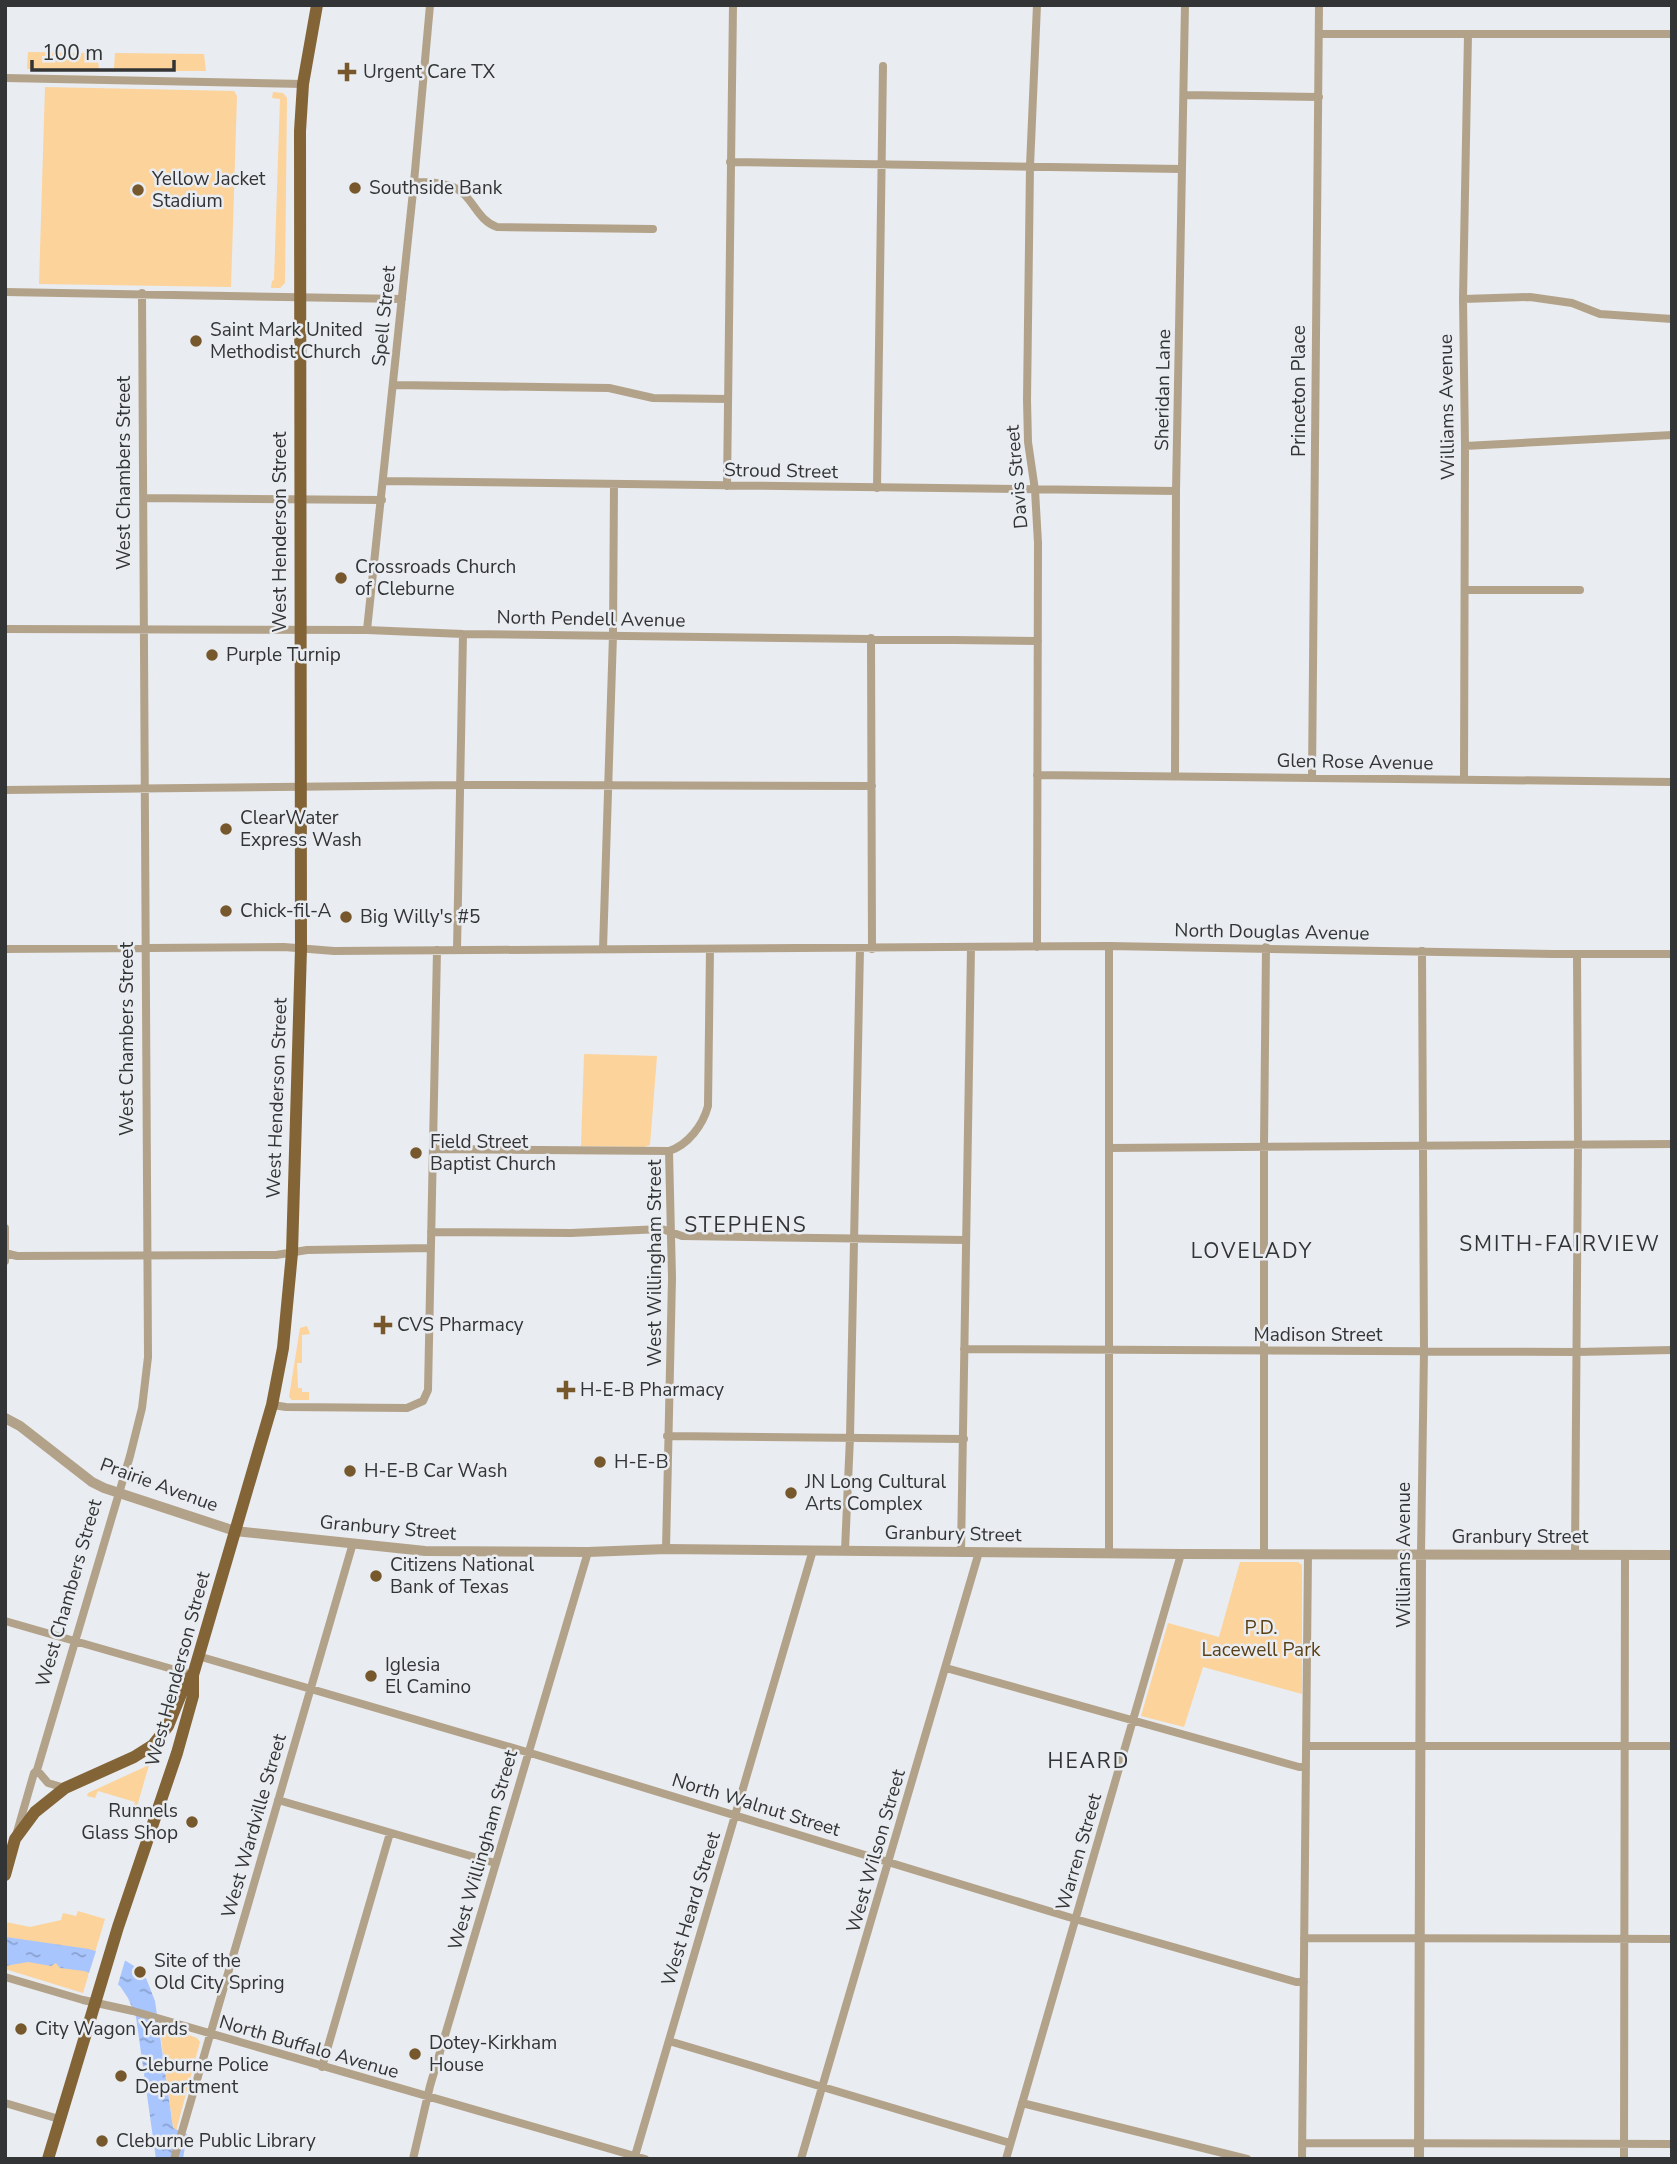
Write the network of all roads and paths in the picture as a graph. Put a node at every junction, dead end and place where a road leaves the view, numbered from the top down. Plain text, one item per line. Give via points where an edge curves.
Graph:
1 (317, 5) edge
2 (430, 5) edge
3 (733, 5) edge
4 (1037, 5) edge
5 (1185, 5) edge
6 (1319, 5) edge
7 (1319, 34) junction
8 (1468, 34) junction
9 (1672, 34) edge
10 (883, 66) dead end
11 (5, 78) edge
12 (303, 84) junction
13 (1184, 94) junction
14 (1319, 97) junction
15 (730, 162) junction
16 (881, 164) junction
17 (1030, 166) junction
18 (1182, 169) junction
19 (414, 182) junction
20 (653, 229) dead end
21 (5, 292) edge
22 (142, 293) junction
23 (299, 297) junction
24 (402, 299) junction
25 (1463, 299) junction
26 (1672, 319) edge
27 (393, 385) junction
28 (728, 399) junction
29 (1672, 435) edge
30 (1465, 446) junction
31 (384, 481) junction
32 (614, 484) junction
33 (727, 486) junction
34 (877, 488) junction
35 (1035, 490) junction
36 (1177, 491) junction
37 (144, 498) junction
38 (299, 500) junction
39 (382, 500) junction
40 (1465, 590) junction
41 (1580, 590) dead end
42 (5, 629) edge
43 (144, 629) junction
44 (300, 630) junction
45 (368, 630) junction
46 (463, 634) junction
47 (613, 635) junction
48 (872, 638) junction
49 (1038, 641) junction
50 (1037, 775) junction
51 (1175, 776) junction
52 (1312, 777) junction
53 (1464, 780) junction
54 (1672, 782) edge
55 (460, 785) junction
56 (608, 785) junction
57 (872, 786) junction
58 (145, 787) junction
59 (300, 787) junction
60 (5, 790) edge
61 (1109, 946) junction
62 (971, 947) junction
63 (1037, 947) junction
64 (1266, 947) junction
65 (5, 949) edge
66 (146, 949) junction
67 (301, 949) junction
68 (603, 949) junction
69 (710, 949) junction
70 (860, 949) junction
71 (872, 949) junction
72 (437, 950) junction
73 (457, 950) junction
74 (1422, 951) junction
75 (1577, 954) junction
76 (1672, 954) edge
77 (1672, 1143) edge
78 (1578, 1144) junction
79 (1423, 1145) junction
80 (1264, 1146) junction
81 (1109, 1147) junction
82 (433, 1149) junction
83 (669, 1152) junction
84 (5, 1228) edge
85 (431, 1232) junction
86 (670, 1233) junction
87 (853, 1238) junction
88 (965, 1240) junction
89 (431, 1248) junction
90 (5, 1253) edge
91 (292, 1253) junction
92 (148, 1257) junction
93 (5, 1261) edge
94 (964, 1349) junction
95 (1109, 1350) junction
96 (1264, 1350) junction
97 (1672, 1350) edge
98 (1424, 1351) junction
99 (1577, 1352) junction
100 (272, 1405) junction
101 (5, 1418) edge
102 (667, 1436) junction
103 (850, 1437) junction
104 (964, 1439) junction
105 (118, 1493) junction
106 (235, 1531) junction
107 (353, 1544) junction
108 (666, 1549) junction
109 (813, 1550) junction
110 (845, 1550) junction
111 (588, 1552) junction
112 (961, 1552) junction
113 (979, 1552) junction
114 (1109, 1552) junction
115 (1181, 1554) junction
116 (1264, 1554) junction
117 (1308, 1554) junction
118 (1421, 1554) junction
119 (1575, 1555) junction
120 (1625, 1555) junction
121 (1672, 1555) edge
122 (5, 1621) edge
123 (75, 1641) junction
124 (198, 1656) junction
125 (946, 1668) junction
126 (193, 1675) junction
127 (310, 1689) junction
128 (1133, 1721) junction
129 (1306, 1746) junction
130 (1625, 1746) junction
131 (1672, 1746) edge
132 (1422, 1747) junction
133 (528, 1753) junction
134 (1306, 1767) junction
135 (37, 1770) junction
136 (65, 1788) junction
137 (278, 1800) junction
138 (736, 1815) junction
139 (390, 1833) junction
140 (15, 1839) junction
141 (889, 1862) junction
142 (495, 1863) junction
143 (5, 1875) edge
144 (1075, 1919) junction
145 (1304, 1938) junction
146 (1624, 1939) junction
147 (1672, 1939) edge
148 (1419, 1940) junction
149 (5, 1977) edge
150 (1304, 1982) junction
151 (96, 1999) junction
152 (210, 2035) junction
153 (668, 2041) junction
154 (322, 2067) junction
155 (823, 2088) junction
156 (427, 2098) junction
157 (5, 2102) edge
158 (1022, 2103) junction
159 (59, 2119) junction
160 (1010, 2143) junction
161 (1302, 2143) junction
162 (1419, 2144) junction
163 (1624, 2144) junction
164 (1672, 2144) edge
165 (635, 2156) junction
166 (48, 2159) edge
167 (174, 2159) edge
168 (413, 2159) edge
169 (645, 2159) edge
170 (802, 2159) edge
171 (1006, 2159) edge
172 (1247, 2159) edge
173 (1302, 2159) edge
174 (1419, 2159) edge
175 (1624, 2159) edge

1 - 12 main road, West Henderson Street
2 - 19 street, Spell Street
3 - 15 street
4 - 17 street, Davis Street
5 - 13 street, Sheridan Lane
6 - 7 street, Princeton Place
7 - 8 street
7 - 14 street, Princeton Place
8 - 9 street
8 - 25 street, Williams Avenue
10 - 16 street
11 - 12 street
12 - 23 main road, West Henderson Street
13 - 14 street
13 - 18 street, Sheridan Lane
14 - 52 street, Princeton Place
15 - 16 street
15 - 28 street
16 - 17 street
16 - 34 street
17 - 18 street
17 - 35 street, Davis Street via 1028,442
18 - 36 street, Sheridan Lane
19 - 20 street via 454,187 479,216 497,228
19 - 24 street, Spell Street
21 - 22 street
22 - 23 street
22 - 37 street, West Chambers Street
23 - 24 street
23 - 38 main road, West Henderson Street
24 - 27 street, Spell Street
25 - 26 street via 1532,297 1572,303 1600,314
25 - 30 street, Williams Avenue
27 - 28 street via 609,388 653,398
27 - 31 street, Spell Street
28 - 33 street
29 - 30 street
30 - 40 street, Williams Avenue
31 - 32 street, Stroud Street
31 - 39 street, Spell Street
32 - 33 street, Stroud Street
32 - 47 street
33 - 34 street, Stroud Street
34 - 35 street, Stroud Street
35 - 36 street, Stroud Street
35 - 49 street, Davis Street
36 - 51 street, Sheridan Lane
37 - 38 street
37 - 43 street, West Chambers Street
38 - 39 street
38 - 44 main road, West Henderson Street
39 - 45 street, Spell Street
40 - 41 street
40 - 53 street, Williams Avenue
42 - 43 street, North Pendell Avenue
43 - 44 street, North Pendell Avenue
43 - 58 street, West Chambers Street
44 - 45 street, North Pendell Avenue
44 - 59 main road, West Henderson Street
45 - 46 street, North Pendell Avenue
46 - 47 street, North Pendell Avenue
46 - 55 street
47 - 48 street, North Pendell Avenue
47 - 56 street
48 - 49 street, North Pendell Avenue
48 - 57 street
49 - 50 street, Davis Street
50 - 51 street, Glen Rose Avenue
50 - 63 street, Davis Street
51 - 52 street, Glen Rose Avenue
52 - 53 street, Glen Rose Avenue
53 - 54 street, Glen Rose Avenue
55 - 56 street
55 - 59 street
55 - 73 street
56 - 57 street
56 - 68 street
57 - 71 street
58 - 59 street
58 - 60 street
58 - 66 street, West Chambers Street
59 - 67 main road, West Henderson Street
61 - 63 street, North Douglas Avenue
61 - 64 street, North Douglas Avenue
61 - 81 street
62 - 63 street, North Douglas Avenue
62 - 71 street, North Douglas Avenue
62 - 88 street
64 - 74 street, North Douglas Avenue
64 - 80 street
65 - 66 street
66 - 67 street
66 - 92 street, West Chambers Street
67 - 72 street
67 - 91 main road, West Henderson Street
68 - 69 street
68 - 73 street
69 - 70 street
69 - 83 street, West Willingham Street via 708,1106 698,1128
70 - 71 street, North Douglas Avenue
70 - 87 street
72 - 73 street
72 - 82 street
74 - 75 street, North Douglas Avenue
74 - 79 street, Williams Avenue
75 - 76 street, North Douglas Avenue
75 - 78 street
77 - 78 street
78 - 79 street
78 - 99 street
79 - 80 street
79 - 98 street, Williams Avenue
80 - 81 street
80 - 96 street
81 - 95 street
82 - 83 street
82 - 85 street
83 - 86 street, West Willingham Street
84 - 90 street
85 - 86 street via 662,1229
85 - 89 street
86 - 87 street
86 - 102 street, West Willingham Street
87 - 88 street
87 - 103 street
88 - 94 street
89 - 91 street
89 - 100 street via 428,1390 423,1401 407,1408
90 - 92 street
90 - 93 street
91 - 92 street
91 - 100 main road, West Henderson Street via 285,1339
92 - 105 street, West Chambers Street via 148,1357 142,1408
94 - 95 street, Madison Street
94 - 104 street
95 - 96 street, Madison Street
95 - 114 street
96 - 98 street, Madison Street
96 - 116 street
97 - 99 street, Madison Street
98 - 99 street, Madison Street
98 - 118 street, Williams Avenue
99 - 119 street
100 - 106 main road, West Henderson Street
101 - 105 street, Prairie Avenue via 92,1482
102 - 103 street
102 - 108 street, West Willingham Street
103 - 104 street
103 - 110 street
104 - 112 street
105 - 106 street, Prairie Avenue
105 - 123 street, West Chambers Street
106 - 107 street, Granbury Street
106 - 124 main road, West Henderson Street
107 - 111 street, Granbury Street via 425,1551
107 - 127 street, West Wardville Street
108 - 109 street, Granbury Street
108 - 111 street, Granbury Street
109 - 110 street, Granbury Street
109 - 138 street, West Heard Street
110 - 112 street, Granbury Street
111 - 133 street, West Willingham Street
112 - 113 street, Granbury Street
113 - 114 street, Granbury Street
113 - 125 street, West Wilson Street
114 - 115 street, Granbury Street
115 - 116 street, Granbury Street
115 - 128 street, Warren Street
116 - 117 street, Granbury Street
117 - 118 street, Granbury Street
117 - 129 street
118 - 119 street, Granbury Street
118 - 132 street, Williams Avenue
119 - 120 street, Granbury Street
120 - 121 street, Granbury Street
120 - 130 street
122 - 123 street
123 - 126 street
123 - 135 street, West Chambers Street
124 - 126 main road, West Henderson Street
124 - 127 street, North Walnut Street
125 - 128 street
125 - 141 street, West Wilson Street
126 - 136 main road, West Chambers Street via 168,1726 153,1745
126 - 151 main road, West Henderson Street via 193,1696 177,1753
127 - 133 street, North Walnut Street
127 - 137 street, West Wardville Street
128 - 134 street
128 - 144 street, Warren Street
129 - 132 street
129 - 134 street
130 - 131 street
130 - 132 street
130 - 146 street
132 - 148 street, Williams Avenue
133 - 138 street, North Walnut Street
133 - 142 street, West Willingham Street
134 - 145 street
135 - 136 street via 48,1783
135 - 140 street, West Chambers Street
136 - 140 main road, West Chambers Street via 35,1812
137 - 139 street
137 - 152 street, West Wardville Street
138 - 141 street, North Walnut Street
138 - 153 street, West Heard Street
139 - 142 street
139 - 154 street
140 - 143 main road, West Chambers Street
141 - 144 street, North Walnut Street
141 - 155 street, West Wilson Street
142 - 156 street, West Willingham Street
144 - 150 street, North Walnut Street
144 - 158 street, Warren Street
145 - 148 street
145 - 150 street
146 - 147 street
146 - 148 street
146 - 163 street
148 - 162 street, Williams Avenue
149 - 151 street, North Buffalo Avenue
150 - 161 street
151 - 152 street, North Buffalo Avenue
151 - 159 main road, West Henderson Street
152 - 154 street, North Buffalo Avenue
152 - 167 street, West Wardville Street
153 - 155 street
153 - 165 street, West Heard Street
154 - 156 street, North Buffalo Avenue
155 - 160 street
155 - 170 street, West Wilson Street
156 - 165 street, North Buffalo Avenue
156 - 168 street, West Willingham Street
157 - 159 street
158 - 160 street, Warren Street
158 - 172 street
159 - 166 main road, West Henderson Street
160 - 171 street, Warren Street
161 - 162 street
161 - 173 street
162 - 163 street
162 - 174 street, Williams Avenue
163 - 164 street
163 - 175 street
165 - 169 street, North Buffalo Avenue

